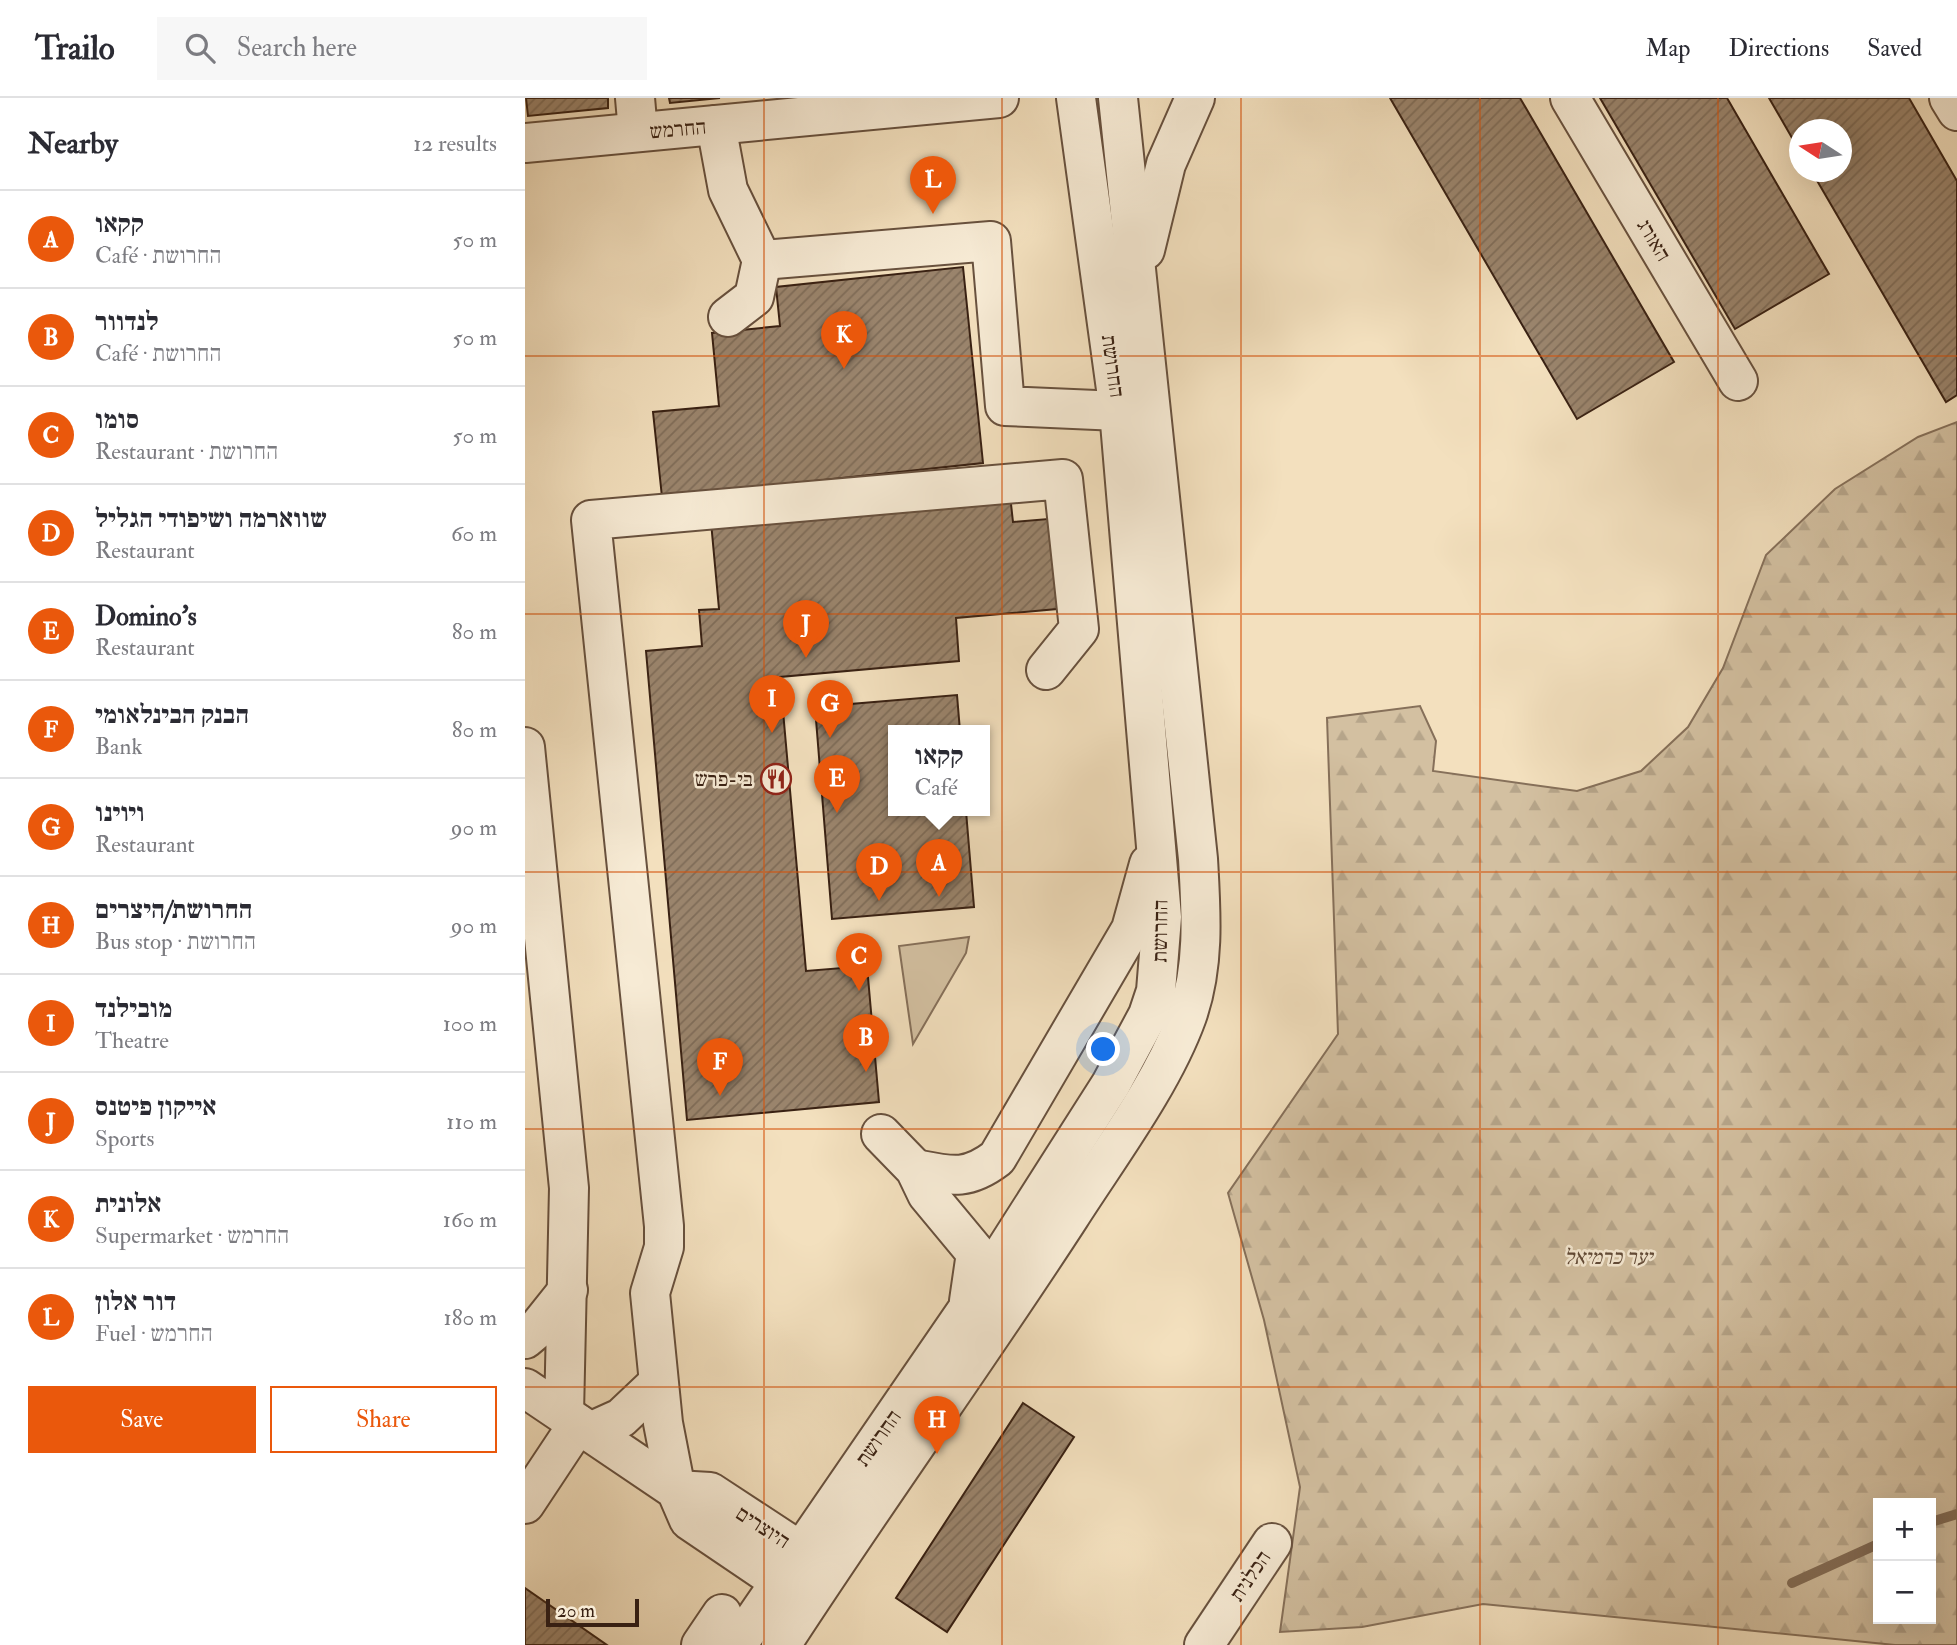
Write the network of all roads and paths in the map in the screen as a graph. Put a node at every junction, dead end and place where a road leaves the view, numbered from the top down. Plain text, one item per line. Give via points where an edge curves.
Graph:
1 (999, 98) edge
2 (1076, 98) edge
3 (1118, 98) edge
4 (1195, 98) edge
5 (1570, 98) edge
6 (1949, 98) edge
7 (905, 103) edge
8 (1957, 111) edge
9 (636, 115) edge
10 (716, 125) junction
11 (525, 143) edge
12 (762, 261) junction
13 (1139, 283) junction
14 (728, 317) dead end
15 (1738, 382) dead end
16 (1119, 411) junction
17 (1046, 670) dead end
18 (525, 747) edge
19 (1156, 838) junction
20 (881, 1134) dead end
21 (915, 1168) junction
22 (568, 1290) junction
23 (967, 1310) junction
24 (525, 1339) edge
25 (659, 1383) junction
26 (525, 1388) edge
27 (577, 1423) junction
28 (676, 1490) junction
29 (525, 1504) edge
30 (1272, 1543) dead end
31 (790, 1566) junction
32 (819, 1586) junction
33 (720, 1635) edge
34 (781, 1645) edge
35 (1204, 1645) edge

1 - 7 street, החרמש
2 - 16 street, החרושת
3 - 13 street, החרושת
4 - 13 street via 1153,209
5 - 15 street, האורג
6 - 8 street
7 - 10 street, החרמש
9 - 10 street, החרמש
9 - 11 street, החרמש
10 - 12 street via 728,190
12 - 14 street via 754,297
12 - 16 street via 991,242 1005,406
13 - 32 street, החרושת via 1198,859 1202,932 1194,989 1176,1041 1133,1118 999,1325
16 - 19 street, החרושת
17 - 25 street via 1079,629 1063,479 591,520 664,1226 664,1247 650,1293
18 - 22 street via 569,1188
19 - 21 street via 1131,929 997,1158 973,1174
19 - 23 street, החרושת via 1160,964 1148,1015 1111,1084
20 - 21 street
21 - 23 street via 927,1194 976,1253
22 - 24 street
22 - 27 street
23 - 31 street, החרושת
25 - 27 street via 621,1418
25 - 28 street
26 - 27 street
27 - 28 street
27 - 29 street
28 - 31 street, היוצרים via 689,1520
30 - 35 street, הכלנית
31 - 32 street, היוצרים
31 - 33 street, החרושת
32 - 34 street, החרושת

